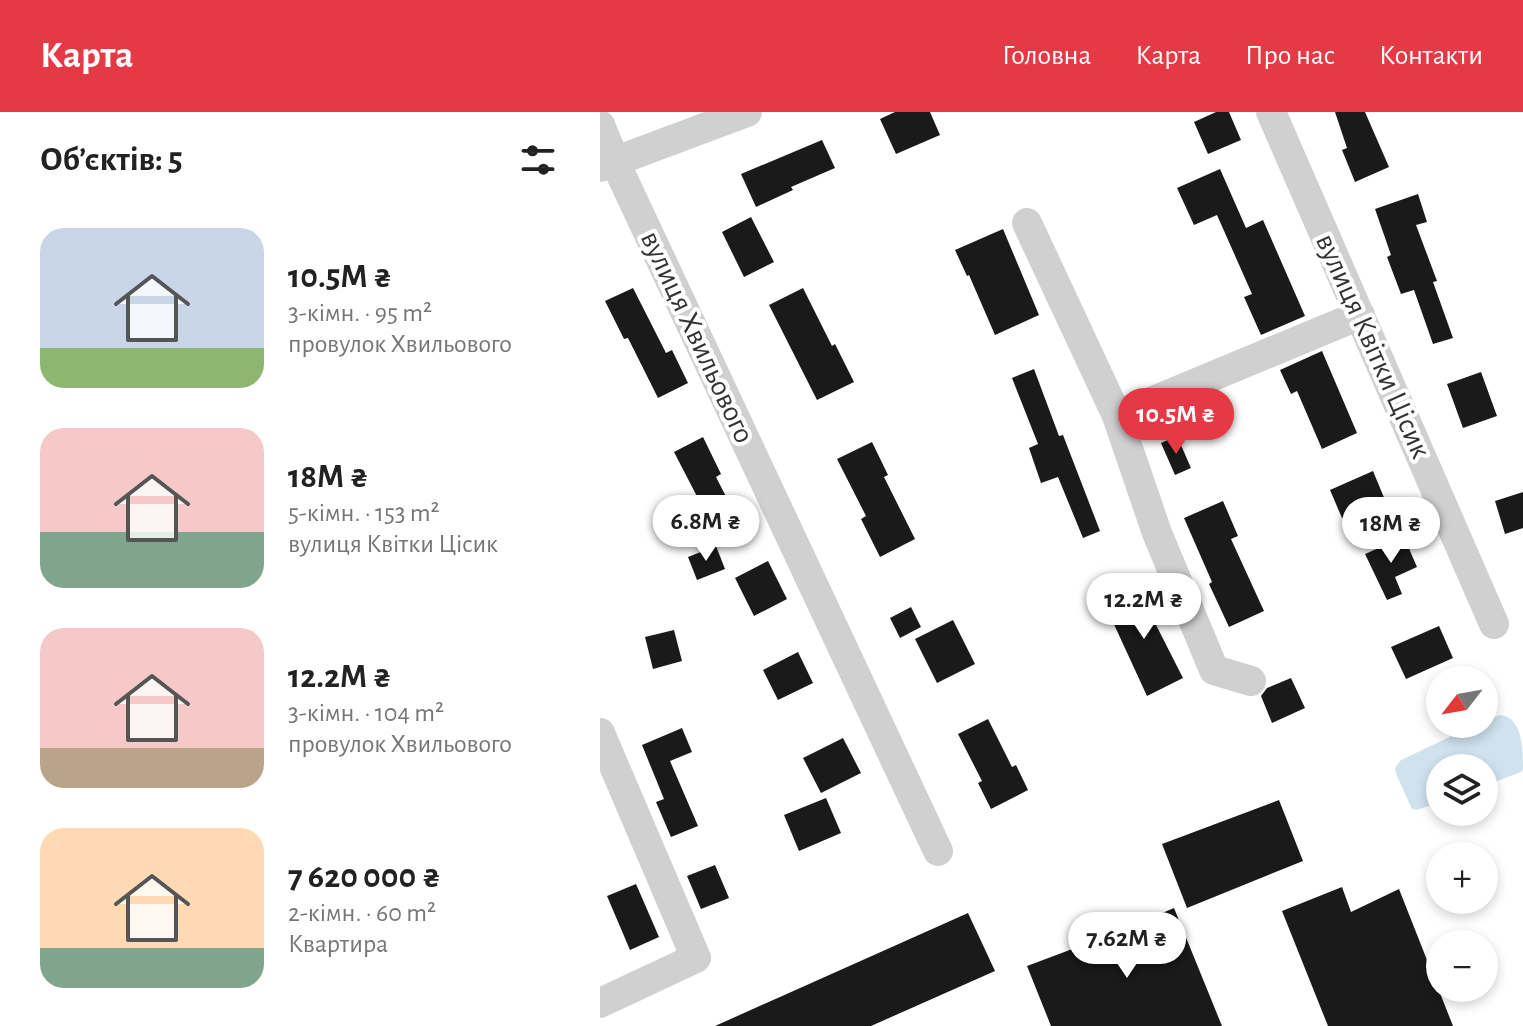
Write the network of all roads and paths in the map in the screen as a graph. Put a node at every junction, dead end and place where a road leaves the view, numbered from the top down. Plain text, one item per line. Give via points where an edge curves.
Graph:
1 (747, 112) edge
2 (1271, 112) edge
3 (600, 125) edge
4 (607, 164) edge
5 (1027, 223) dead end
6 (1360, 315) junction
7 (1117, 416) junction
8 (1494, 624) dead end
9 (1251, 681) dead end
10 (600, 733) edge
11 (938, 851) dead end
12 (600, 1003) edge

1 - 4 street
2 - 6 street, вулиця Квітки Цісик
3 - 4 street, вулиця Хвильового
4 - 11 street, вулиця Хвильового
5 - 7 street
6 - 7 street
6 - 8 street, вулиця Квітки Цісик
7 - 9 street via 1157,533 1214,670
10 - 12 street via 696,958

